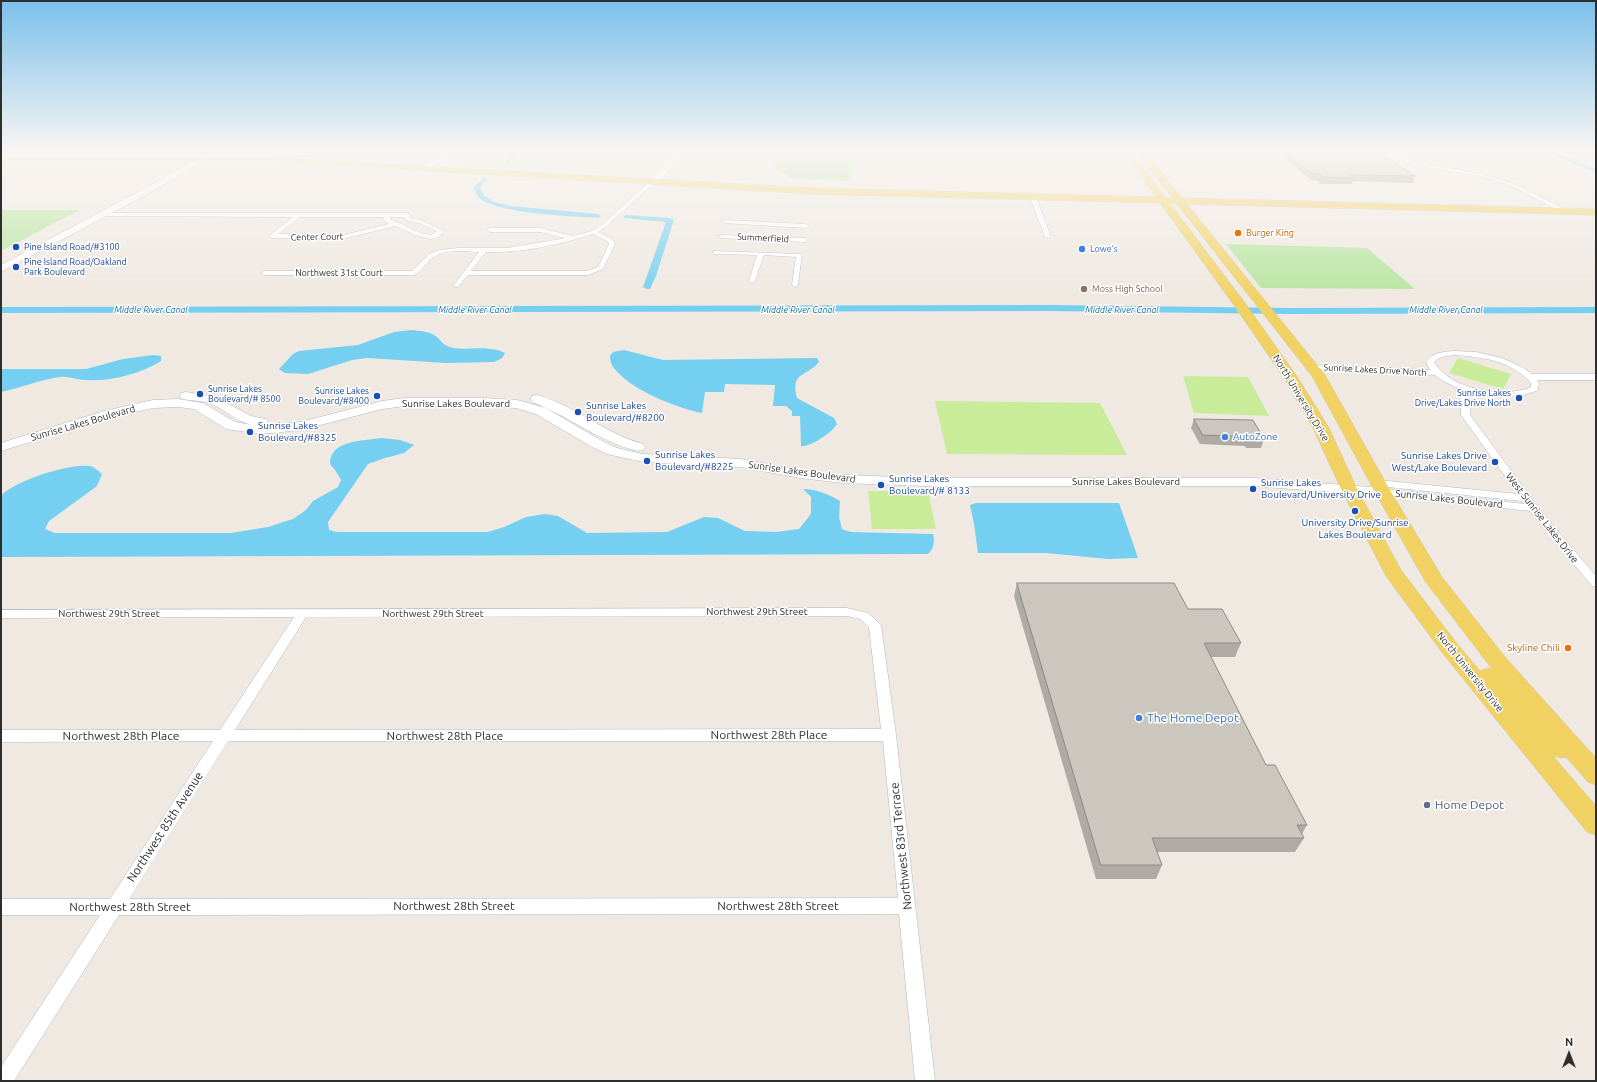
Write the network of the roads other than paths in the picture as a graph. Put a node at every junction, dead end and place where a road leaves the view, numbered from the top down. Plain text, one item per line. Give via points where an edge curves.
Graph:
1 (117, 199) edge
2 (632, 199) edge
3 (1034, 199) edge
4 (1161, 199) edge
5 (1178, 199) edge
6 (1216, 199) edge
7 (1270, 199) edge
8 (1542, 199) edge
9 (1425, 202) junction
10 (1552, 205) junction
11 (1596, 206) edge
12 (1412, 207) junction
13 (99, 209) junction
14 (1562, 211) junction
15 (1596, 212) edge
16 (299, 215) junction
17 (387, 215) junction
18 (409, 220) junction
19 (725, 222) dead end
20 (396, 224) junction
21 (64, 225) dead end
22 (806, 226) dead end
23 (490, 230) dead end
24 (594, 232) junction
25 (518, 235) junction
26 (721, 236) dead end
27 (1048, 237) dead end
28 (574, 238) junction
29 (805, 240) dead end
30 (484, 250) junction
31 (507, 250) junction
32 (715, 252) dead end
33 (761, 253) junction
34 (1, 259) edge
35 (1, 269) edge
36 (264, 273) dead end
37 (466, 273) junction
38 (752, 281) dead end
39 (795, 285) dead end
40 (456, 286) dead end
41 (1279, 360) junction
42 (1310, 365) junction
43 (1434, 370) junction
44 (1531, 376) junction
45 (1596, 377) edge
46 (1464, 387) junction
47 (1326, 388) junction
48 (1, 440) edge
49 (1, 447) edge
50 (1347, 484) junction
51 (1380, 488) junction
52 (1527, 498) junction
53 (1534, 508) junction
54 (1402, 583) junction
55 (1596, 583) edge
56 (1, 614) edge
57 (302, 614) junction
58 (864, 616) joint
59 (1540, 710) junction
60 (1509, 720) junction
61 (889, 735) junction
62 (1, 736) edge
63 (224, 736) junction
64 (1596, 775) edge
65 (1596, 789) edge
66 (1596, 824) edge
67 (114, 906) junction
68 (907, 906) junction
69 (1, 907) edge
70 (3, 1081) edge
71 (926, 1081) edge

1 - 13 street
2 - 24 street
3 - 27 street
4 - 41 main road, North University Drive
5 - 42 main road
6 - 12 main road
7 - 9 main road
8 - 10 street
9 - 10 main road
9 - 12 main road
10 - 11 main road
10 - 14 street
12 - 14 main road
13 - 16 street
13 - 35 street
14 - 15 main road
16 - 17 street
16 - 20 street, Center Court via 272,236 343,237
17 - 18 street via 407,215
17 - 20 street via 387,220
18 - 20 street, Center Court
18 - 20 street via 421,222 441,231 437,235 421,237
19 - 22 street, Summerfield
21 - 34 street
23 - 25 street
24 - 28 street
24 - 37 street via 610,240 612,244 601,268 595,271
25 - 28 street via 540,230
25 - 31 street
26 - 29 street, Summerfield
28 - 31 street via 542,246
30 - 31 street
30 - 36 street, Northwest 31st Court via 439,252 414,273
30 - 37 street
32 - 33 street, Summerfield
33 - 38 street, Summerfield
33 - 39 street via 800,255
37 - 40 street
41 - 47 main road via 1299,365
41 - 50 main road, North University Drive via 1321,428
42 - 43 street, Sunrise Lakes Drive North
42 - 47 main road
43 - 44 street via 1430,362 1432,358 1445,354 1466,353 1504,362
43 - 46 street
44 - 45 street
44 - 46 street via 1535,388 1520,395 1494,394
46 - 52 street, West Sunrise Lakes Drive via 1466,414
47 - 51 main road
48 - 50 street, Sunrise Lakes Boulevard via 120,404 156,398 184,396 215,400 245,419 264,422 304,418 362,401 395,396 508,395 551,404 630,446 754,455 823,467 935,473 1263,472
49 - 50 street, Sunrise Lakes Boulevard via 109,414 153,404 178,403 198,406 231,426 261,430 301,426 368,408 405,402 491,402 517,404 541,411 596,444 627,455 741,463 843,479 925,482
50 - 51 street, Sunrise Lakes Boulevard
50 - 54 main road, North University Drive
51 - 52 street, Sunrise Lakes Boulevard
51 - 53 street, Sunrise Lakes Boulevard
51 - 59 main road via 1435,581 1498,662
52 - 53 street, West Sunrise Lakes Drive
53 - 55 street, West Sunrise Lakes Drive
54 - 59 main road via 1435,611 1482,670 1512,701 1523,707
54 - 60 main road, North University Drive via 1450,650
56 - 57 street, Northwest 29th Street
57 - 58 street, Northwest 29th Street via 848,612
57 - 63 street, Northwest 85th Avenue
58 - 61 street, Northwest 83rd Terrace via 875,625
59 - 64 main road
60 - 65 main road via 1536,728 1549,737
60 - 66 main road, North University Drive
61 - 63 street, Northwest 28th Place
61 - 68 street, Northwest 83rd Terrace
62 - 63 street, Northwest 28th Place
63 - 67 street, Northwest 85th Avenue
67 - 68 street, Northwest 28th Street
67 - 69 street, Northwest 28th Street
67 - 70 street, Northwest 85th Avenue
68 - 71 street, Northwest 83rd Terrace

